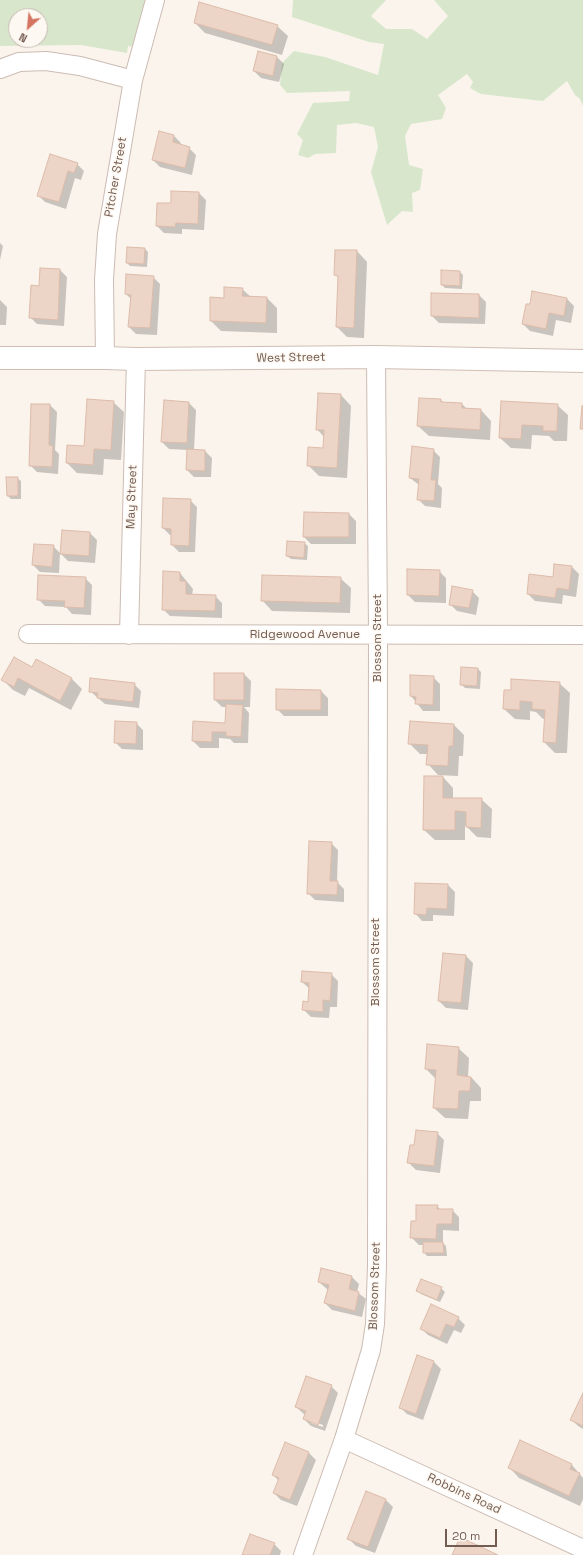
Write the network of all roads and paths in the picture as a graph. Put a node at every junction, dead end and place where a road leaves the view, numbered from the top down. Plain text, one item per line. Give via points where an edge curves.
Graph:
1 (155, 0) edge
2 (0, 69) edge
3 (133, 80) junction
4 (376, 357) junction
5 (0, 358) edge
6 (105, 358) junction
7 (136, 359) junction
8 (583, 361) edge
9 (28, 634) dead end
10 (129, 635) junction
11 (378, 635) junction
12 (583, 635) edge
13 (344, 1439) junction
14 (583, 1549) edge
15 (303, 1555) edge

1 - 3 street, Pitcher Street
2 - 3 street via 19,62 46,61 80,66
3 - 6 street, Pitcher Street via 107,234 104,280
4 - 7 street, West Street
4 - 8 street, West Street
4 - 11 street, Blossom Street
5 - 6 street, West Street
6 - 7 street, West Street
7 - 10 street, May Street
9 - 10 street, Ridgewood Avenue
10 - 11 street, Ridgewood Avenue
11 - 12 street, Ridgewood Avenue
11 - 13 street, Blossom Street via 375,1324 371,1350
13 - 14 street, Robbins Road
13 - 15 street, Blossom Street

